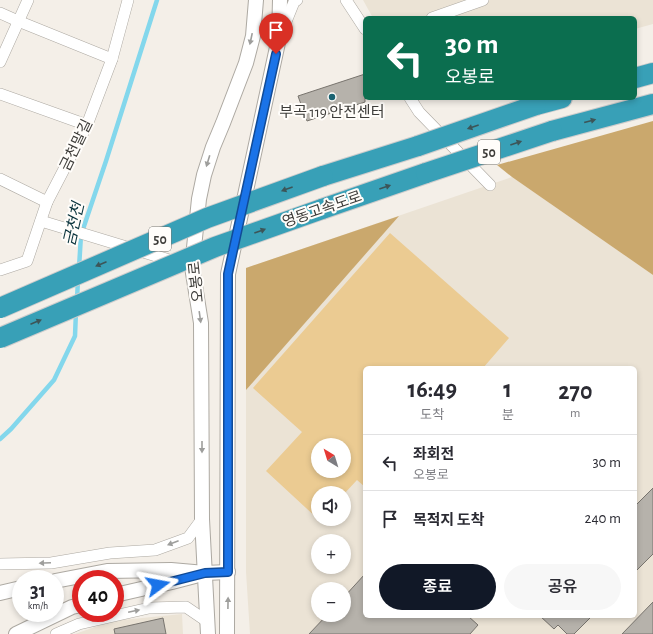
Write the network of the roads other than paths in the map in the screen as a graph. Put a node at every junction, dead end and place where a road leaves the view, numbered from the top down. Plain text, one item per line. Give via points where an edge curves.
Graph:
1 (28, 0) edge
2 (128, 0) edge
3 (256, 0) edge
4 (280, 0) edge
5 (297, 0) edge
6 (346, 0) edge
7 (483, 0) edge
8 (0, 13) edge
9 (438, 16) edge
10 (18, 21) junction
11 (363, 26) edge
12 (279, 38) junction
13 (112, 58) junction
14 (0, 62) edge
15 (653, 73) edge
16 (637, 77) edge
17 (0, 94) edge
18 (411, 100) edge
19 (555, 100) edge
20 (653, 104) edge
21 (88, 125) junction
22 (0, 179) edge
23 (490, 185) dead end
24 (47, 202) junction
25 (41, 221) junction
26 (192, 267) junction
27 (0, 270) edge
28 (0, 308) edge
29 (0, 338) edge
30 (202, 520) junction
31 (0, 564) edge
32 (228, 572) junction
33 (205, 573) junction
34 (64, 579) edge
35 (12, 590) edge
36 (124, 592) edge
37 (0, 593) edge
38 (72, 607) edge
39 (208, 628) edge
40 (16, 634) edge
41 (56, 634) edge
42 (227, 634) edge

1 - 10 street
2 - 13 street, 금천말길
3 -> 26 street, 오봉로 via 253,36 246,63 204,175
4 - 12 street, 오봉로
5 - 12 street
6 - 11 street
7 - 9 street
8 - 10 street
10 - 13 street
10 - 14 street
12 - 32 street, 오봉로 via 228,274
13 - 21 street, 금천말길
15 - 16 highway
17 - 21 street
18 - 23 street via 419,112
19 -> 28 highway, 영동고속도로 / 50, bridge via 323,176 207,218
29 -> 20 highway, 영동고속도로 / 50, bridge via 215,247 552,131
21 - 24 street, 금천말길
22 - 24 street
24 - 25 street, 금천말길
25 - 26 street
25 - 27 street, 금천말길 via 27,261
26 -> 30 street, 오봉로 via 201,323
30 -> 31 street via 188,538 155,550 110,552 51,562
30 - 33 street, 오봉로
32 - 33 street
42 -> 32 street, 오봉로
33 - 34 street via 171,570 107,571
33 - 36 street
33 - 39 street, 오봉로
35 - 37 street
38 - 40 street
41 -> 39 street via 79,624 149,608 186,607

